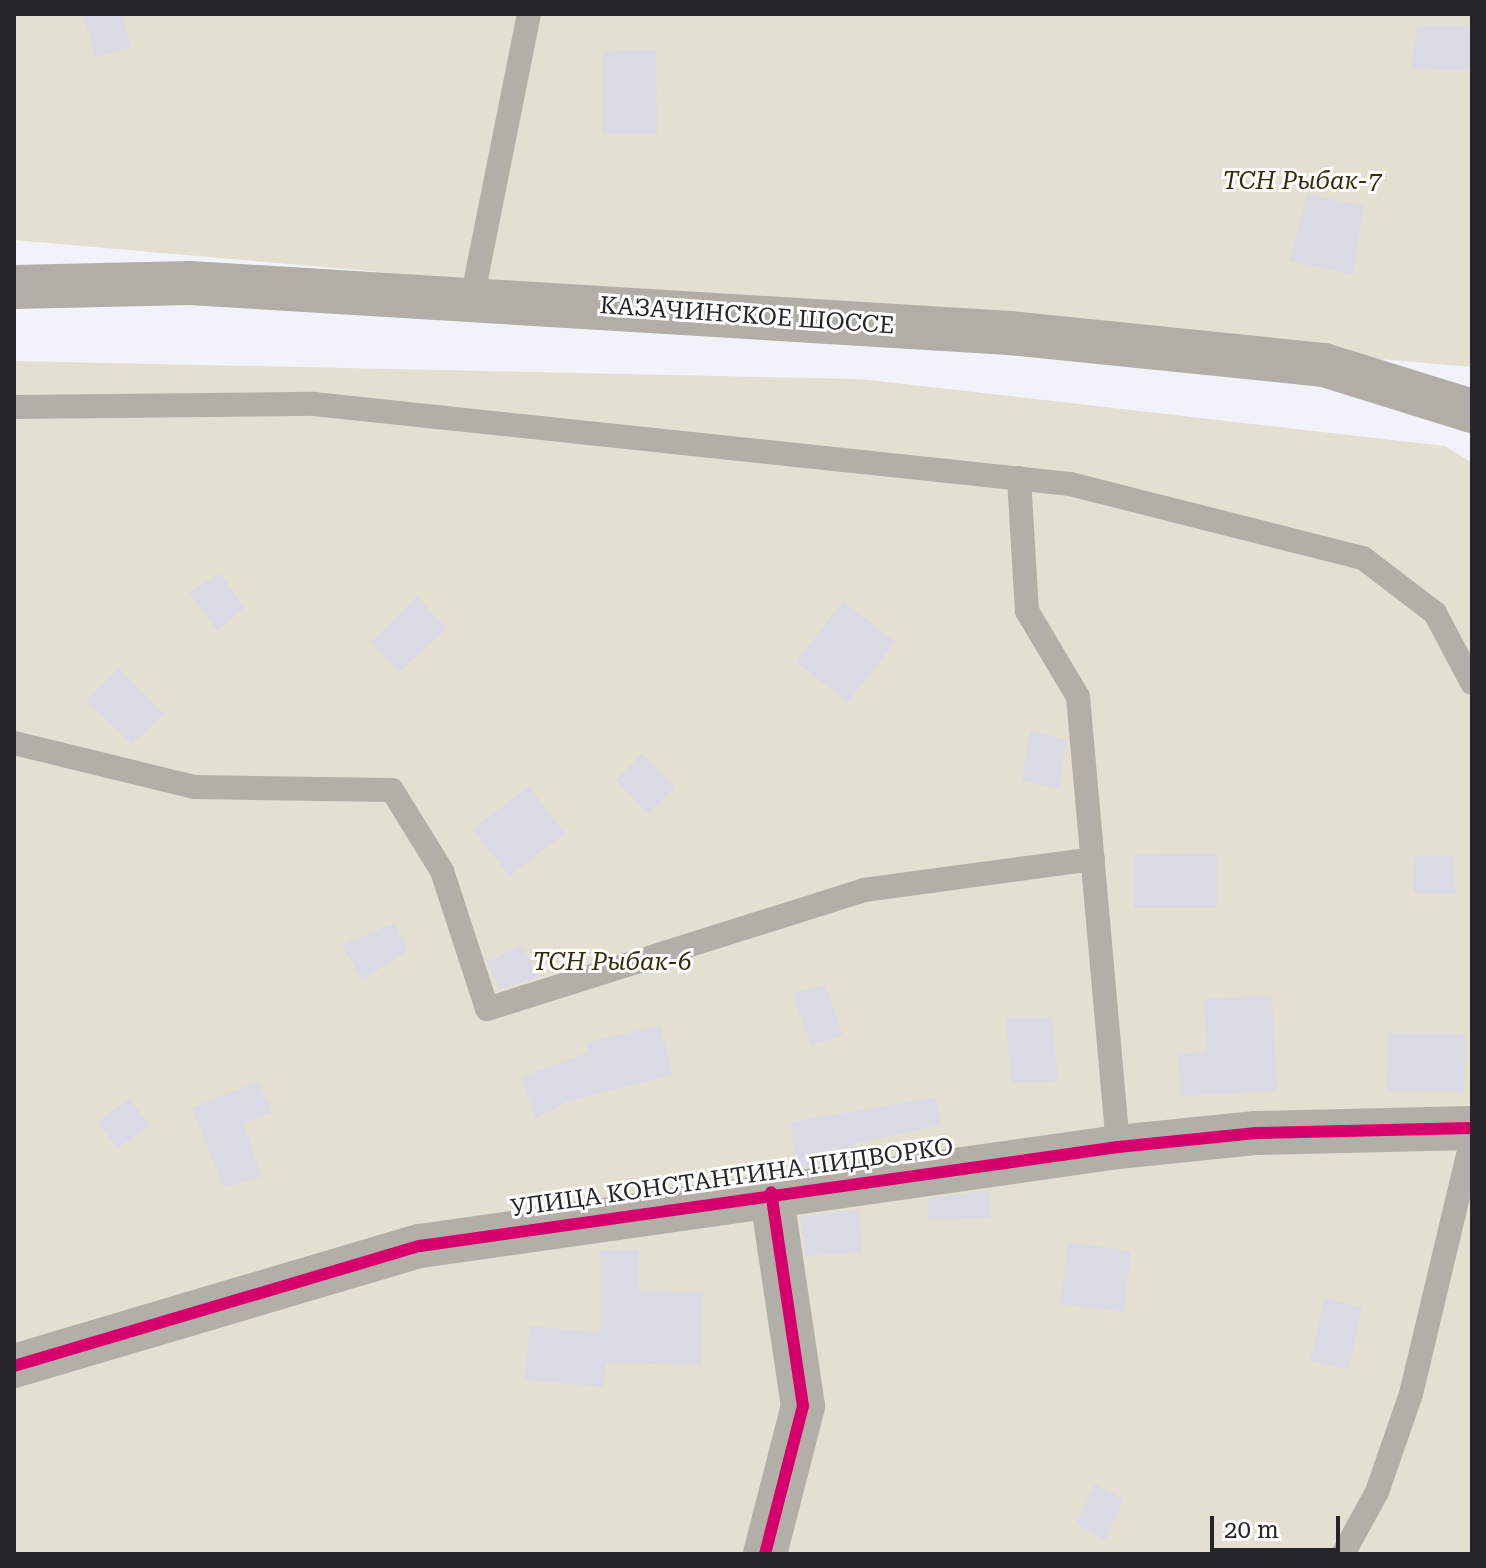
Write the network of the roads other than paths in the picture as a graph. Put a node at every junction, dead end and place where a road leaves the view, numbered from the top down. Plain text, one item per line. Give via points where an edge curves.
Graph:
1 (529, 14) edge
2 (14, 287) edge
3 (472, 299) junction
4 (14, 407) edge
5 (1472, 411) edge
6 (1019, 478) junction
7 (1472, 683) edge
8 (14, 743) edge
9 (1093, 859) junction
10 (1472, 1128) edge
11 (1472, 1138) edge
12 (1118, 1147) junction
13 (771, 1192) junction
14 (14, 1366) edge
15 (765, 1554) edge
16 (1343, 1554) edge

1 - 3 lane
2 - 3 main road, КАЗАЧИНСКОЕ ШОССЕ via 190,283
3 - 5 main road, КАЗАЧИНСКОЕ ШОССЕ via 1009,333 1324,365
4 - 6 lane via 314,404
6 - 7 lane via 1070,484 1363,558 1435,613
6 - 9 lane via 1027,611 1078,697
8 - 9 lane via 194,787 392,790 442,871 487,1009 864,890
9 - 12 lane
10 - 12 street, УЛИЦА КОНСТАНТИНА ПИДВОРКО via 1256,1133
11 - 16 lane via 1411,1394 1377,1492
12 - 13 street, УЛИЦА КОНСТАНТИНА ПИДВОРКО
13 - 14 street, УЛИЦА КОНСТАНТИНА ПИДВОРКО via 420,1246
13 - 15 street via 803,1406

